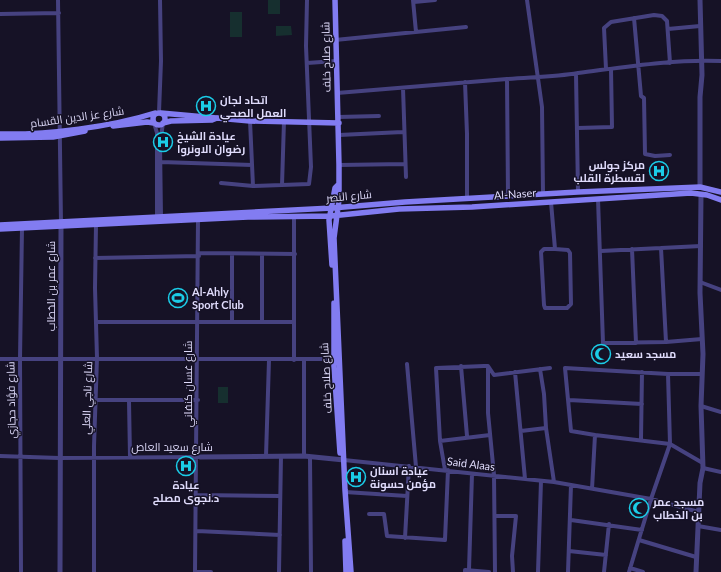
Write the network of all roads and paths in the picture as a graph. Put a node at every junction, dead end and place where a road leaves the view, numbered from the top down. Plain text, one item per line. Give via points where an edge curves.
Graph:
1 (58, 0) edge
2 (160, 0) edge
3 (307, 0) edge
4 (335, 0) edge
5 (435, 0) edge
6 (527, 0) edge
7 (700, 0) edge
8 (414, 1) edge
9 (59, 13) junction
10 (0, 14) edge
11 (634, 18) junction
12 (700, 26) junction
13 (466, 27) dead end
14 (668, 28) junction
15 (416, 32) junction
16 (335, 40) junction
17 (701, 60) junction
18 (336, 61) junction
19 (721, 61) edge
20 (307, 63) junction
21 (670, 63) junction
22 (639, 65) junction
23 (608, 69) junction
24 (576, 74) junction
25 (538, 77) junction
26 (507, 79) junction
27 (464, 82) junction
28 (403, 88) junction
29 (337, 93) junction
30 (159, 113) junction
31 (338, 116) junction
32 (379, 116) dead end
33 (217, 118) junction
34 (250, 121) junction
35 (284, 121) junction
36 (309, 122) junction
37 (154, 123) junction
38 (163, 123) junction
39 (339, 123) junction
40 (578, 128) junction
41 (404, 132) junction
42 (0, 134) edge
43 (61, 134) junction
44 (339, 135) junction
45 (0, 138) edge
46 (670, 155) dead end
47 (161, 162) junction
48 (405, 164) junction
49 (252, 165) junction
50 (339, 165) junction
51 (406, 176) dead end
52 (221, 183) dead end
53 (282, 185) junction
54 (253, 186) junction
55 (700, 187) junction
56 (578, 192) junction
57 (721, 192) edge
58 (543, 194) junction
59 (701, 195) junction
60 (508, 196) junction
61 (467, 198) junction
62 (598, 199) junction
63 (721, 200) edge
64 (551, 202) junction
65 (335, 208) junction
66 (338, 215) junction
67 (294, 216) junction
68 (330, 216) junction
69 (159, 217) junction
70 (198, 220) junction
71 (61, 224) junction
72 (0, 225) edge
73 (96, 225) junction
74 (22, 228) junction
75 (0, 229) edge
76 (701, 246) junction
77 (661, 248) junction
78 (555, 249) junction
79 (632, 249) junction
80 (601, 251) junction
81 (199, 254) junction
82 (232, 254) junction
83 (262, 254) junction
84 (295, 254) junction
85 (95, 258) junction
86 (700, 282) junction
87 (721, 290) edge
88 (96, 322) junction
89 (198, 322) junction
90 (232, 322) junction
91 (262, 322) junction
92 (294, 322) junction
93 (702, 339) junction
94 (666, 342) junction
95 (636, 343) junction
96 (60, 358) junction
97 (97, 358) junction
98 (0, 359) edge
99 (20, 359) junction
100 (334, 359) junction
101 (197, 360) junction
102 (268, 360) junction
103 (294, 360) junction
104 (304, 360) junction
105 (408, 364) dead end
106 (461, 366) junction
107 (488, 366) junction
108 (550, 368) dead end
109 (540, 369) junction
110 (515, 372) junction
111 (642, 372) junction
112 (668, 374) junction
113 (702, 374) junction
114 (96, 400) junction
115 (198, 400) junction
116 (569, 400) junction
117 (129, 401) junction
118 (642, 404) junction
119 (701, 406) junction
120 (721, 412) edge
121 (546, 428) junction
122 (521, 431) junction
123 (490, 435) junction
124 (595, 435) junction
125 (467, 436) junction
126 (642, 439) junction
127 (440, 441) junction
128 (670, 444) junction
129 (0, 456) edge
130 (20, 456) junction
131 (266, 456) junction
132 (281, 456) junction
133 (94, 457) junction
134 (130, 457) junction
135 (198, 457) junction
136 (307, 457) junction
137 (59, 458) junction
138 (342, 459) junction
139 (702, 462) junction
140 (409, 466) junction
141 (416, 467) junction
142 (703, 468) junction
143 (446, 470) junction
144 (721, 472) edge
145 (472, 474) junction
146 (494, 475) junction
147 (525, 479) junction
148 (541, 481) junction
149 (554, 482) junction
150 (571, 485) junction
151 (592, 489) junction
152 (345, 492) junction
153 (197, 495) junction
154 (280, 496) junction
155 (407, 496) junction
156 (651, 499) junction
157 (699, 512) junction
158 (369, 514) dead end
159 (495, 516) junction
160 (571, 520) junction
161 (609, 524) junction
162 (698, 526) junction
163 (642, 530) junction
164 (721, 530) edge
165 (197, 532) junction
166 (280, 535) junction
167 (405, 538) junction
168 (639, 540) junction
169 (569, 551) junction
170 (606, 555) junction
171 (696, 557) junction
172 (470, 570) junction
173 (630, 570) edge
174 (21, 572) edge
175 (60, 572) edge
176 (94, 572) edge
177 (196, 572) edge
178 (211, 572) edge
179 (279, 572) edge
180 (312, 572) edge
181 (346, 572) edge
182 (350, 572) edge
183 (465, 572) edge
184 (489, 572) edge
185 (495, 572) edge
186 (513, 572) edge
187 (538, 572) edge
188 (568, 572) edge
189 (604, 572) edge
190 (643, 572) edge
191 (696, 572) edge

1 - 9 street, شارع عمر بن الخطاب
2 - 30 street
3 - 20 street
4 - 16 main road, شارع صلاح خلف
5 - 8 street
6 - 25 street
7 - 12 street
8 - 15 street
9 - 10 street
9 - 43 street, شارع عمر بن الخطاب
11 - 14 street via 662,16 667,21
11 - 22 street
11 - 23 street via 611,22 604,28
12 - 14 street
12 - 17 street
13 - 15 street
14 - 21 street
15 - 16 street
16 - 18 main road, شارع صلاح خلف
17 - 19 street
17 - 21 street
17 - 55 street
18 - 20 street
18 - 29 main road, شارع صلاح خلف
20 - 36 street
21 - 22 street
22 - 23 street
22 - 46 street via 641,96 644,98 645,154
23 - 24 street
23 - 40 street via 612,127
24 - 25 street
24 - 40 street
25 - 26 street
25 - 58 street via 542,107
26 - 27 street
26 - 60 street
27 - 28 street
27 - 61 street
28 - 29 street
28 - 41 street
29 - 31 main road, شارع صلاح خلف
30 - 33 main road, شارع عز الدين القسام
30 - 37 main road via 152,118
30 - 38 main road via 165,118
30 - 43 main road, شارع عز الدين القسام
31 - 32 street
31 - 39 main road, شارع صلاح خلف
33 - 34 main road, شارع عز الدين القسام
33 - 38 main road, شارع عز الدين القسام
34 - 35 main road, شارع عز الدين القسام
34 - 49 street
35 - 36 main road, شارع عز الدين القسام
35 - 53 street
36 - 39 main road, شارع عز الدين القسام
36 - 53 street via 309,184
37 - 38 main road
37 - 43 main road, شارع عز الدين القسام via 114,125
37 - 69 street via 157,133
38 - 47 street
39 - 44 main road, شارع صلاح خلف
40 - 56 street
41 - 44 street
41 - 48 street
42 - 43 main road, شارع عز الدين القسام
43 - 45 main road, شارع عز الدين القسام
43 - 71 street, شارع عمر بن الخطاب
44 - 50 main road, شارع صلاح خلف
47 - 49 street
47 - 69 street
48 - 50 street
48 - 51 street
49 - 54 street
50 - 65 main road, شارع صلاح خلف
52 - 54 street
53 - 54 street
55 - 56 main road, شارع النصر
55 - 57 main road, شارع النصر
55 - 59 street
56 - 58 main road, شارع النصر
58 - 60 main road, شارع النصر
59 - 62 main road, Al-Naser
59 - 63 main road, Al-Naser
59 - 76 street
60 - 61 main road, شارع النصر
61 - 65 main road, شارع النصر
62 - 64 main road, Al-Naser
62 - 80 street
64 - 66 main road, Al-Naser via 399,209
64 - 78 street
65 - 66 main road, شارع صلاح خلف
65 - 68 main road, شارع صلاح خلف
65 - 69 main road, شارع النصر
66 - 68 main road, Al-Naser
66 - 138 main road, شارع صلاح خلف via 334,238
67 - 68 main road, شارع النصر
67 - 70 main road, شارع النصر
67 - 84 street
68 - 100 main road, شارع صلاح خلف
69 - 71 main road, شارع النصر
70 - 73 main road, شارع النصر
70 - 81 street, شارع غسان كنفاني
71 - 72 main road, شارع النصر
71 - 73 main road, شارع النصر
71 - 74 main road, شارع النصر
71 - 96 street, شارع عمر بن الخطاب
73 - 85 street, شارع ناجي العلي
74 - 75 main road, شارع النصر
74 - 99 street, شارع فؤاد حجازي
76 - 77 street
76 - 86 street
77 - 79 street
77 - 94 street
78 - 78 street via 544,249 541,252 544,305 546,308 567,308 571,304 570,253 568,250
79 - 80 street
79 - 95 street
80 - 95 street via 603,343
81 - 82 street
81 - 85 street
81 - 89 street, شارع غسان كنفاني
82 - 83 street
82 - 90 street
83 - 84 street
83 - 91 street
84 - 92 street
85 - 88 street, شارع ناجي العلي
86 - 87 street
86 - 93 street
88 - 89 street
88 - 97 street, شارع ناجي العلي
89 - 90 street
89 - 101 street, شارع غسان كنفاني
90 - 91 street
91 - 92 street
92 - 103 street
93 - 94 street
93 - 113 street
94 - 95 street
96 - 97 street
96 - 99 street
96 - 137 street, شارع عمر بن الخطاب
97 - 101 street
97 - 114 street, شارع ناجي العلي
98 - 99 street
99 - 130 street, شارع فؤاد حجازي
100 - 104 street
100 - 138 main road, شارع صلاح خلف
101 - 102 street
101 - 115 street, شارع غسان كنفاني
102 - 103 street
102 - 131 street
103 - 104 street
104 - 136 street
105 - 141 street
106 - 107 street
106 - 125 street
106 - 127 street via 436,368
107 - 110 street via 494,375
107 - 123 street
108 - 109 street
109 - 110 street
109 - 121 street
110 - 122 street
111 - 112 street
111 - 116 street via 565,368
111 - 118 street
112 - 113 street
112 - 128 street
113 - 119 street
114 - 117 street
114 - 133 street, شارع ناجي العلي
115 - 117 street
115 - 135 street, شارع غسان كنفاني
116 - 118 street
116 - 124 street via 571,431
117 - 134 street
118 - 126 street
119 - 120 street
119 - 139 street
121 - 122 street
121 - 149 street
122 - 147 street
123 - 125 street
123 - 146 street
124 - 126 street
124 - 151 street
125 - 127 street
126 - 128 street
127 - 143 street
128 - 139 street
128 - 156 street
129 - 130 street, شارع سعيد العاص
130 - 137 street, شارع سعيد العاص
130 - 174 street, شارع فؤاد حجازي
131 - 132 street, شارع سعيد العاص
131 - 135 street, شارع سعيد العاص
132 - 136 street, شارع سعيد العاص
132 - 154 street
133 - 134 street, شارع سعيد العاص
133 - 137 street, شارع سعيد العاص
133 - 176 street, شارع ناجي العلي
134 - 135 street, شارع سعيد العاص
135 - 153 street, شارع غسان كنفاني
136 - 138 street, شارع سعيد العاص
136 - 180 street
137 - 175 street, شارع عمر بن الخطاب
138 - 140 street, Said Alaas
138 - 152 main road, شارع صلاح خلف
138 - 181 main road, شارع صلاح خلف
139 - 142 street
140 - 141 street, Said Alaas
140 - 155 street
141 - 143 street, Said Alaas
142 - 144 street
142 - 157 street
143 - 145 street, Said Alaas
143 - 167 street via 445,540
145 - 146 street, Said Alaas
145 - 172 street
146 - 147 street, Said Alaas
146 - 159 street
147 - 148 street, Said Alaas
148 - 149 street, Said Alaas
148 - 187 street
149 - 150 street, Said Alaas
150 - 151 street, Said Alaas
150 - 160 street
151 - 156 street, Said Alaas
152 - 155 street
152 - 182 main road, شارع صلاح خلف
153 - 154 street
153 - 165 street, شارع غسان كنفاني
154 - 166 street
155 - 167 street
156 - 157 street, Said Alaas
156 - 163 street
157 - 162 street
158 - 167 street via 384,514 387,536
159 - 185 street
159 - 186 street via 516,516
160 - 161 street
160 - 169 street
161 - 163 street
161 - 170 street
162 - 164 street
162 - 171 street
163 - 168 street
165 - 166 street
165 - 177 street, شارع غسان كنفاني
166 - 179 street
168 - 171 street
168 - 173 street
169 - 170 street
169 - 188 street
170 - 189 street
171 - 191 street
172 - 183 street
172 - 184 street
173 - 190 street
177 - 178 street

